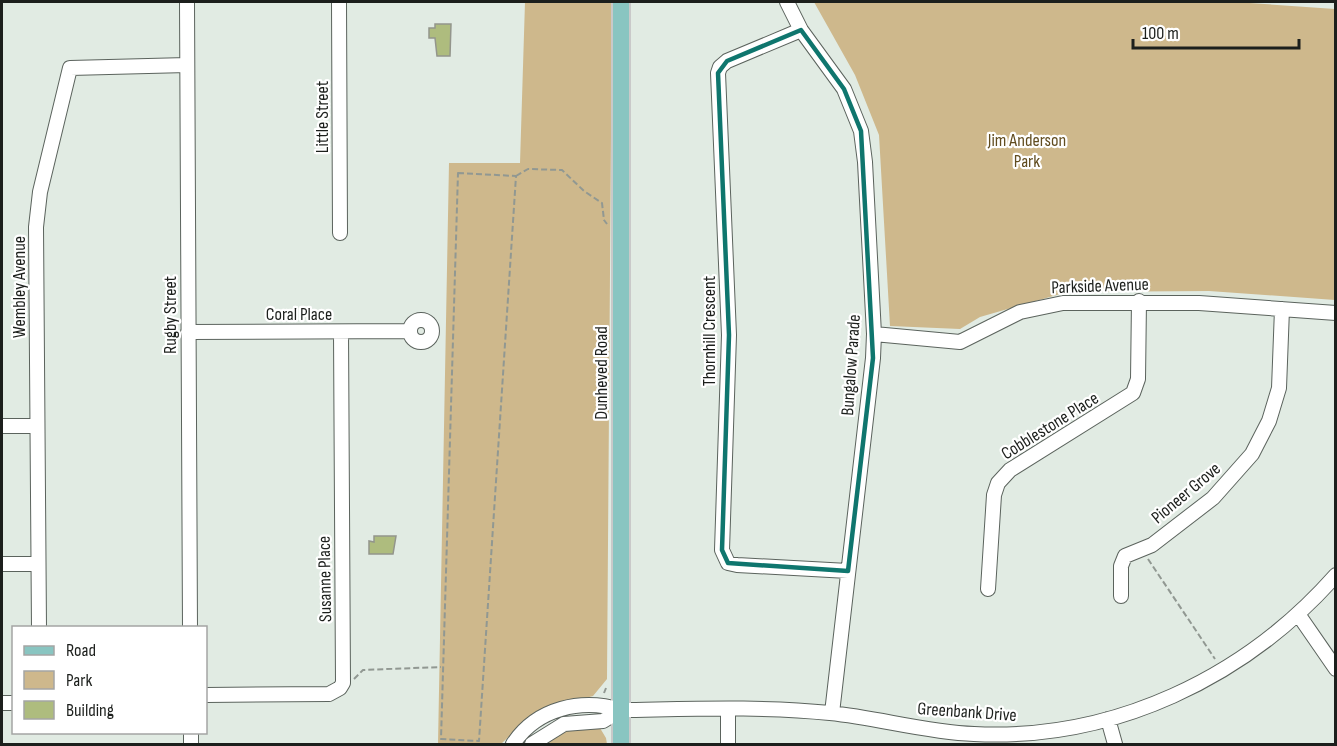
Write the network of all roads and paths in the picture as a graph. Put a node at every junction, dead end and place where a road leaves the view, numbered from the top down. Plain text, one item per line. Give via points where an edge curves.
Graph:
1 (187, 2) edge
2 (339, 2) edge
3 (621, 2) edge
4 (788, 2) edge
5 (801, 30) junction
6 (187, 65) junction
7 (516, 176) junction
8 (340, 233) dead end
9 (621, 239) junction
10 (1138, 301) junction
11 (1282, 309) junction
12 (1335, 313) edge
13 (409, 331) dead end
14 (188, 332) junction
15 (340, 332) junction
16 (874, 334) junction
17 (2, 426) edge
18 (37, 426) junction
19 (1136, 550) junction
20 (2, 564) edge
21 (38, 564) junction
22 (848, 571) junction
23 (1335, 575) edge
24 (988, 589) dead end
25 (1121, 596) dead end
26 (1298, 615) junction
27 (39, 626) edge
28 (190, 626) edge
29 (1215, 658) dead end
30 (442, 666) junction
31 (1335, 669) edge
32 (346, 684) junction
33 (606, 688) dead end
34 (604, 693) dead end
35 (207, 695) edge
36 (728, 709) junction
37 (621, 710) junction
38 (832, 714) junction
39 (1108, 719) junction
40 (1000, 739) edge
41 (513, 744) edge
42 (532, 744) edge
43 (621, 744) edge
44 (729, 744) edge
45 (1115, 744) edge

1 - 6 street, Rugby Street
2 - 8 street, Little Street
3 - 9 main road, Dunheved Road
4 - 5 street, Bungalow Parade
5 - 16 street, Bungalow Parade via 844,89 861,131
5 - 22 street, Thornhill Crescent via 727,61 718,73 729,335 722,550 728,563 737,565
6 - 14 street, Rugby Street
6 - 18 street, Wembley Avenue via 70,68 37,215
7 - 9 path via 528,169 562,170 602,202 604,220
7 - 30 path via 458,173
7 - 30 path via 479,741 441,739
9 - 37 main road, Dunheved Road
10 - 11 street, Parkside Avenue
10 - 16 street, Parkside Avenue via 1039,307 954,343
10 - 24 street, Cobblestone Place via 1138,379 1133,393 1010,470 998,483
11 - 12 street, Parkside Avenue
11 - 19 street, Pioneer Grove via 1279,388 1258,444 1222,490 1156,542
13 - 15 street, Coral Place
14 - 15 street, Coral Place
14 - 28 street, Rugby Street
15 - 32 street, Susanne Place
16 - 22 street, Bungalow Parade
17 - 18 street
18 - 21 street, Wembley Avenue
19 - 25 street via 1125,556 1121,566
19 - 29 path
20 - 21 street
21 - 27 street, Wembley Avenue
22 - 38 street, Bungalow Parade
23 - 26 street, Greenbank Drive
26 - 31 street
26 - 39 street, Greenbank Drive via 1249,654 1205,681 1155,704
30 - 32 path via 363,670
32 - 35 street via 329,694
33 - 34 path
36 - 37 street, Greenbank Drive
36 - 38 street, Greenbank Drive
36 - 44 street
37 - 41 street via 600,705 555,710 532,723
37 - 42 street via 603,721 564,724
37 - 43 main road, Dunheved Road
38 - 40 street, Greenbank Drive
39 - 40 street, Greenbank Drive
39 - 45 street

